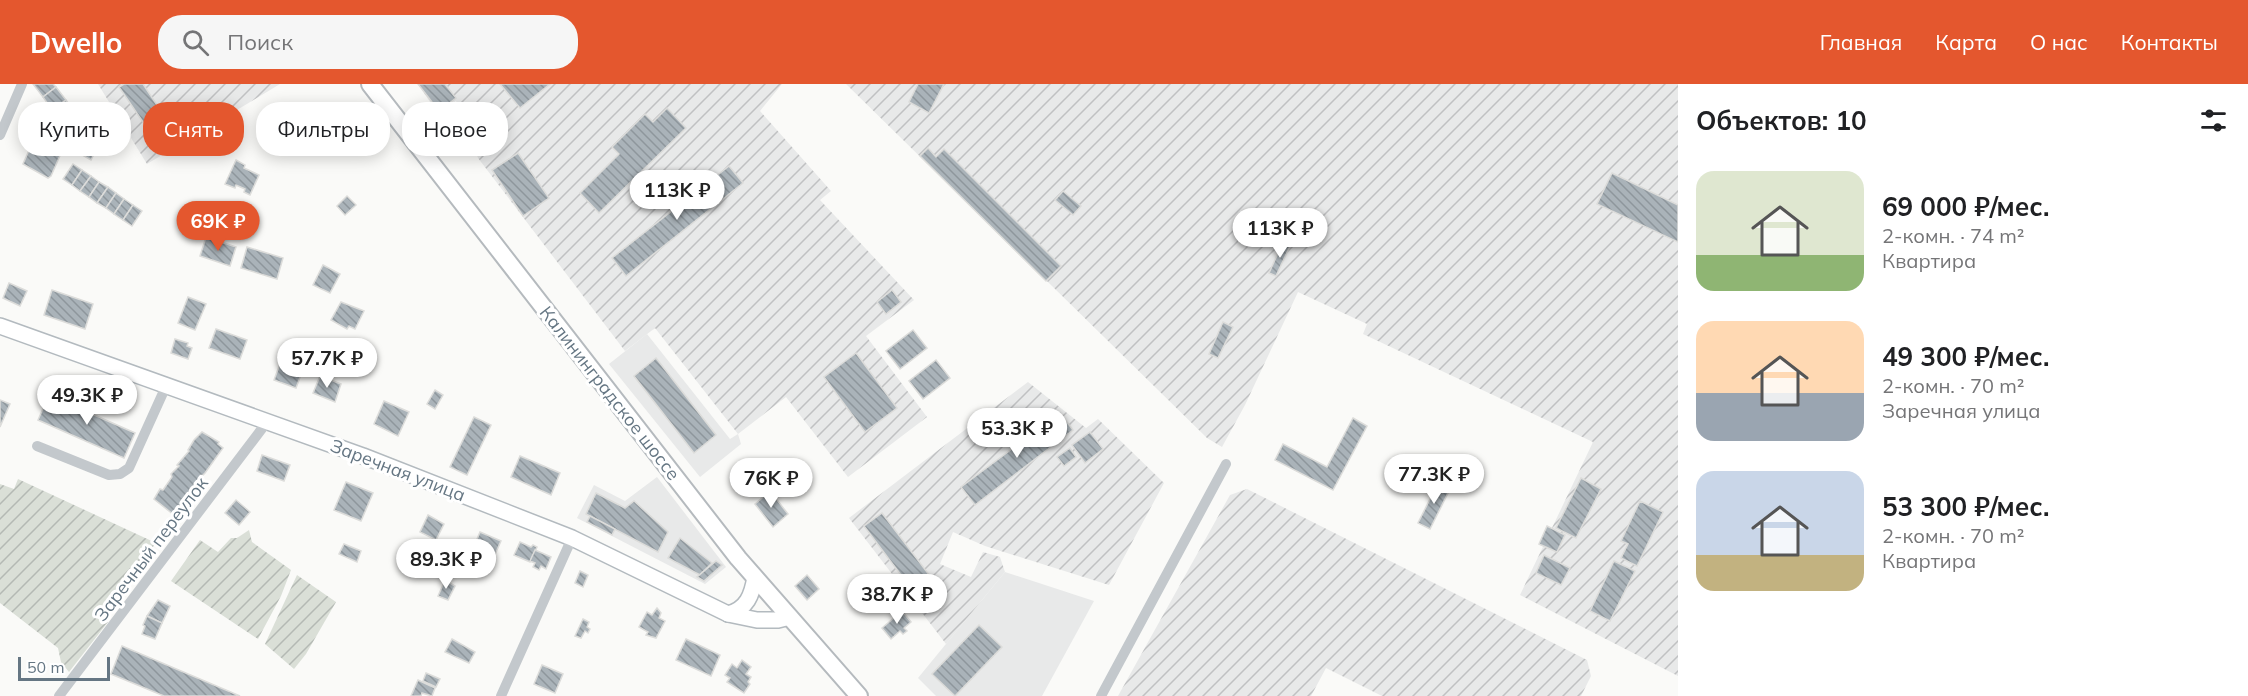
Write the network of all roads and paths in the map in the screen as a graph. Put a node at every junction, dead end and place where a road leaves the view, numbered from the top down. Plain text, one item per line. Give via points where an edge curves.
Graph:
1 (22, 84) edge
2 (370, 84) edge
3 (0, 135) edge
4 (0, 326) edge
5 (167, 384) junction
6 (267, 422) junction
7 (37, 446) dead end
8 (1226, 464) dead end
9 (572, 538) junction
10 (755, 577) junction
11 (728, 614) junction
12 (790, 617) junction
13 (59, 696) edge
14 (501, 696) edge
15 (859, 696) edge
16 (1101, 696) edge

1 - 3 street
2 - 10 main road, Калининградское шоссе
4 - 5 main road, Заречная улица
5 - 6 main road, Заречная улица
5 - 7 street via 129,468 120,474 109,475
6 - 9 main road, Заречная улица
6 - 13 street, Заречный переулок
8 - 16 street
9 - 11 main road, Заречная улица
9 - 14 street
10 - 11 main road via 750,599 738,612
10 - 12 main road, Калининградское шоссе
11 - 12 main road, Заречная улица via 757,620
12 - 15 main road, Калининградское шоссе

